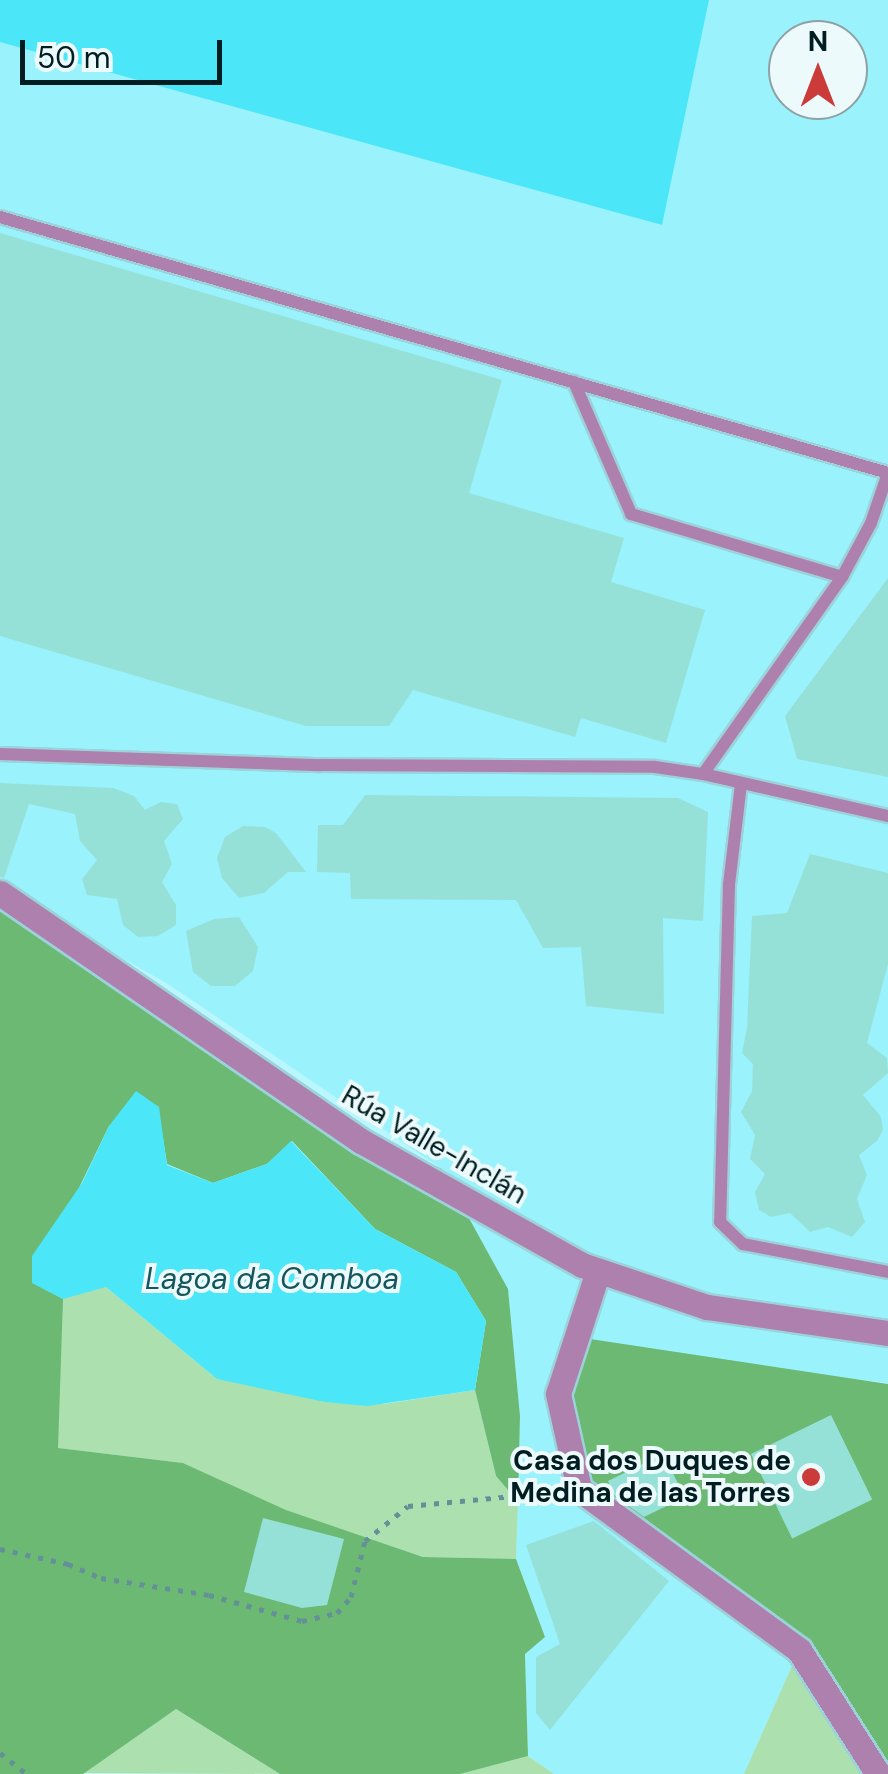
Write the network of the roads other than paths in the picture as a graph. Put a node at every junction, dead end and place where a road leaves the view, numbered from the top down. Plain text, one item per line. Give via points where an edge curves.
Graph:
1 (0, 217) edge
2 (574, 382) junction
3 (842, 577) junction
4 (0, 754) edge
5 (703, 774) junction
6 (742, 784) junction
7 (888, 816) edge
8 (0, 892) edge
9 (598, 1270) junction
10 (888, 1272) edge
11 (888, 1333) edge
12 (878, 1774) edge

1 - 2 lane
2 - 3 lane via 631,514
2 - 3 lane via 888,473
3 - 5 lane
4 - 5 lane via 655,767
5 - 6 lane
6 - 7 lane
6 - 10 lane via 729,884 720,1222 743,1244
8 - 9 street, Rúa Valle-Inclán via 361,1142
9 - 11 street, Rúa Valle-Inclán via 707,1307
9 - 12 street via 558,1394 579,1489 799,1650

